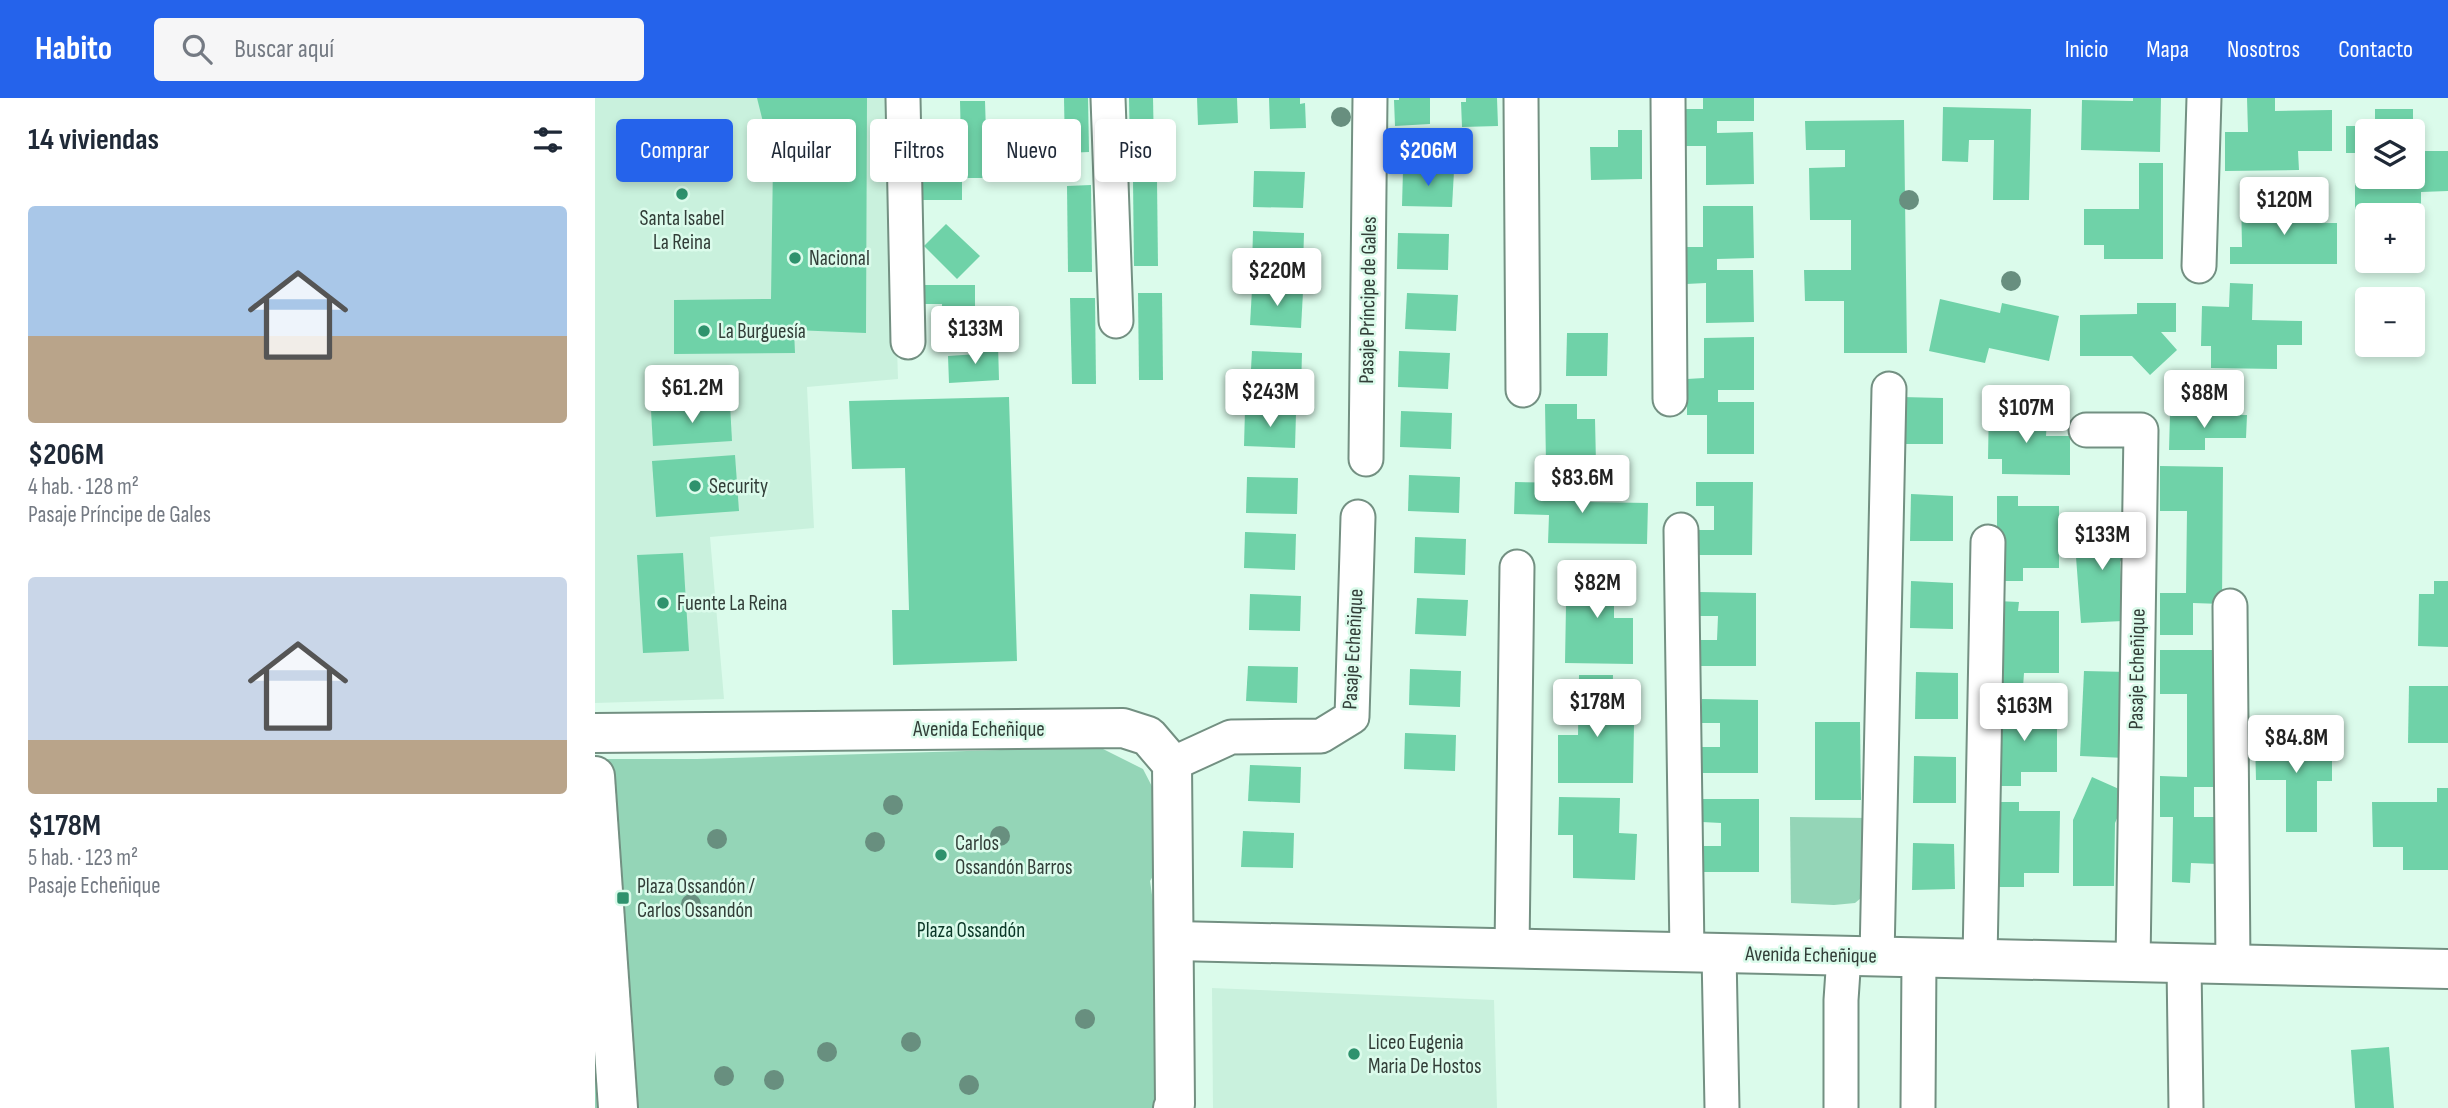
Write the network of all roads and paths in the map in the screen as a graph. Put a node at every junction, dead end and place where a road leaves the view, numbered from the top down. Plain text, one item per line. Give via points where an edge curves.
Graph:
1 (903, 98) edge
2 (1108, 98) edge
3 (1370, 98) edge
4 (1521, 98) edge
5 (1668, 98) edge
6 (2204, 98) edge
7 (2199, 267) dead end
8 (1116, 321) dead end
9 (908, 342) dead end
10 (1889, 389) dead end
11 (1523, 390) dead end
12 (1670, 399) dead end
13 (2086, 430) dead end
14 (1366, 459) dead end
15 (1358, 517) dead end
16 (1681, 530) dead end
17 (1988, 542) dead end
18 (1517, 566) dead end
19 (2230, 606) dead end
20 (595, 733) edge
21 (1172, 764) junction
22 (595, 776) edge
23 (1175, 941) junction
24 (1513, 949) junction
25 (1703, 953) junction
26 (1860, 956) junction
27 (1919, 958) junction
28 (1980, 959) junction
29 (2133, 962) junction
30 (2184, 964) junction
31 (2233, 965) junction
32 (2448, 969) edge
33 (618, 1108) edge
34 (1173, 1108) edge
35 (1722, 1108) edge
36 (1841, 1108) edge
37 (1918, 1108) edge
38 (2186, 1108) edge

1 - 9 street
2 - 8 street
3 - 14 street, Pasaje Príncipe de Gales
4 - 11 street
5 - 12 street
6 - 7 street
10 - 26 street
13 - 29 street, Pasaje Echeñique via 2141,430
15 - 21 street, Pasaje Echeñique via 1352,717 1321,736 1231,737
16 - 25 street
17 - 28 street
18 - 24 street
19 - 31 street
20 - 21 street, Avenida Echeñique via 1123,728 1148,736
21 - 23 street
22 - 33 street
23 - 24 street, Avenida Echeñique
23 - 34 street
24 - 25 street, Avenida Echeñique
25 - 26 street, Avenida Echeñique
25 - 35 street
26 - 27 street, Avenida Echeñique
26 - 36 street via 1841,1000
27 - 28 street, Avenida Echeñique
27 - 37 street
28 - 29 street, Avenida Echeñique
29 - 30 street, Avenida Echeñique
30 - 31 street, Avenida Echeñique
30 - 38 street
31 - 32 street, Avenida Echeñique

